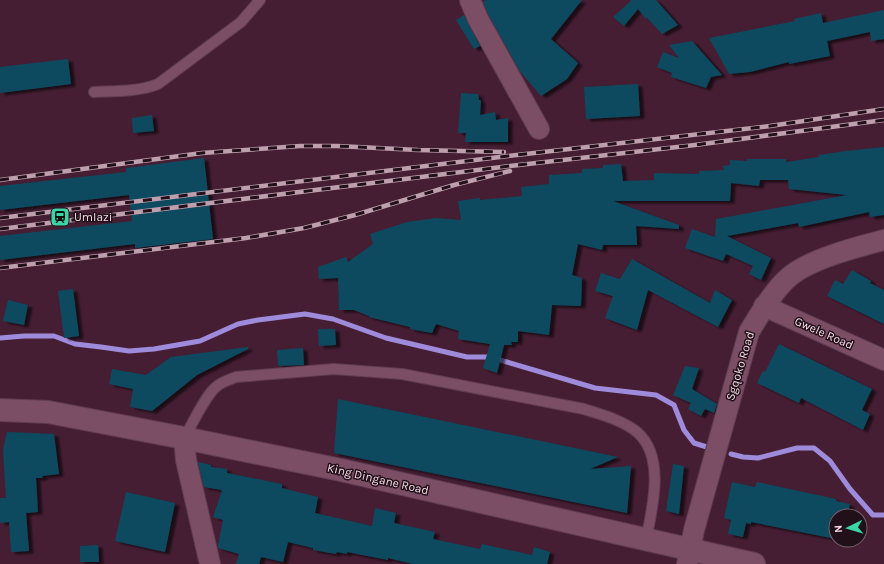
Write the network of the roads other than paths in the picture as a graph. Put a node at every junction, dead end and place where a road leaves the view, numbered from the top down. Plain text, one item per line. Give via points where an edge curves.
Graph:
1 (260, 0) edge
2 (470, 0) edge
3 (94, 92) dead end
4 (539, 129) dead end
5 (884, 240) edge
6 (764, 306) junction
7 (884, 360) edge
8 (0, 410) edge
9 (184, 438) junction
10 (646, 540) junction
11 (688, 557) edge
12 (210, 564) edge
13 (754, 564) edge

1 - 3 lane via 241,22 158,84 138,90
2 - 4 street
5 - 6 street, Sgqoko Road via 808,265 789,277
6 - 7 street, Gwele Road
6 - 11 street, Sgqoko Road via 749,332
8 - 9 street, King Dingane Road via 48,412
9 - 10 street, King Dingane Road via 341,470
9 - 10 lane via 209,395 216,386 224,382 236,378 334,369 402,374 584,409 612,418 641,436 653,460 654,497
9 - 12 street via 186,460
10 - 11 street, King Dingane Road
11 - 13 street, King Dingane Road

